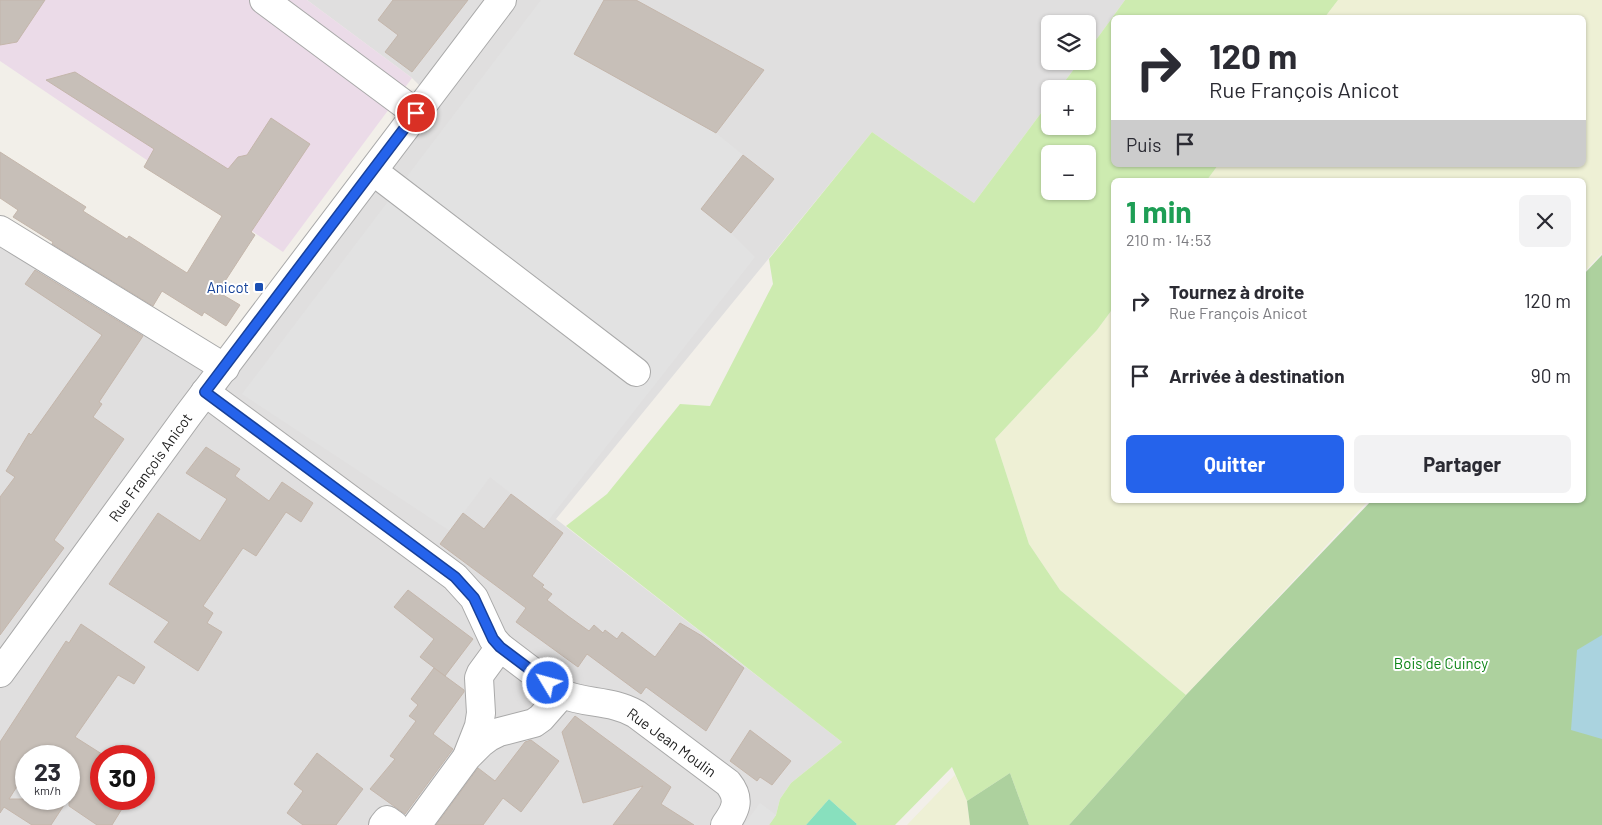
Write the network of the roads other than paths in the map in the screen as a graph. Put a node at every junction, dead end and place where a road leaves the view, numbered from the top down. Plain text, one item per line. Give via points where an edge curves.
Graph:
1 (264, 0) edge
2 (502, 0) edge
3 (416, 113) junction
4 (373, 171) junction
5 (0, 230) edge
6 (224, 368) junction
7 (636, 372) dead end
8 (205, 392) junction
9 (500, 647) junction
10 (0, 673) edge
11 (562, 694) junction
12 (467, 757) junction
13 (383, 825) edge
14 (394, 825) edge
15 (417, 825) edge
16 (725, 825) edge

1 - 3 street
2 - 3 street, Rue François Anicot
3 - 4 street, Rue François Anicot
4 - 6 street, Rue François Anicot
4 - 7 street
5 - 6 street
6 - 8 street, Rue François Anicot
8 - 9 street, Rue Jean Moulin via 455,577 474,598
8 - 10 street, Rue François Anicot
9 - 11 street, Rue Jean Moulin
9 - 12 street via 479,678 481,713
11 - 12 street via 541,718 489,737
11 - 16 street, Rue Jean Moulin via 625,707 728,783 736,797 736,805
12 - 15 street
13 - 14 street via 387,820

